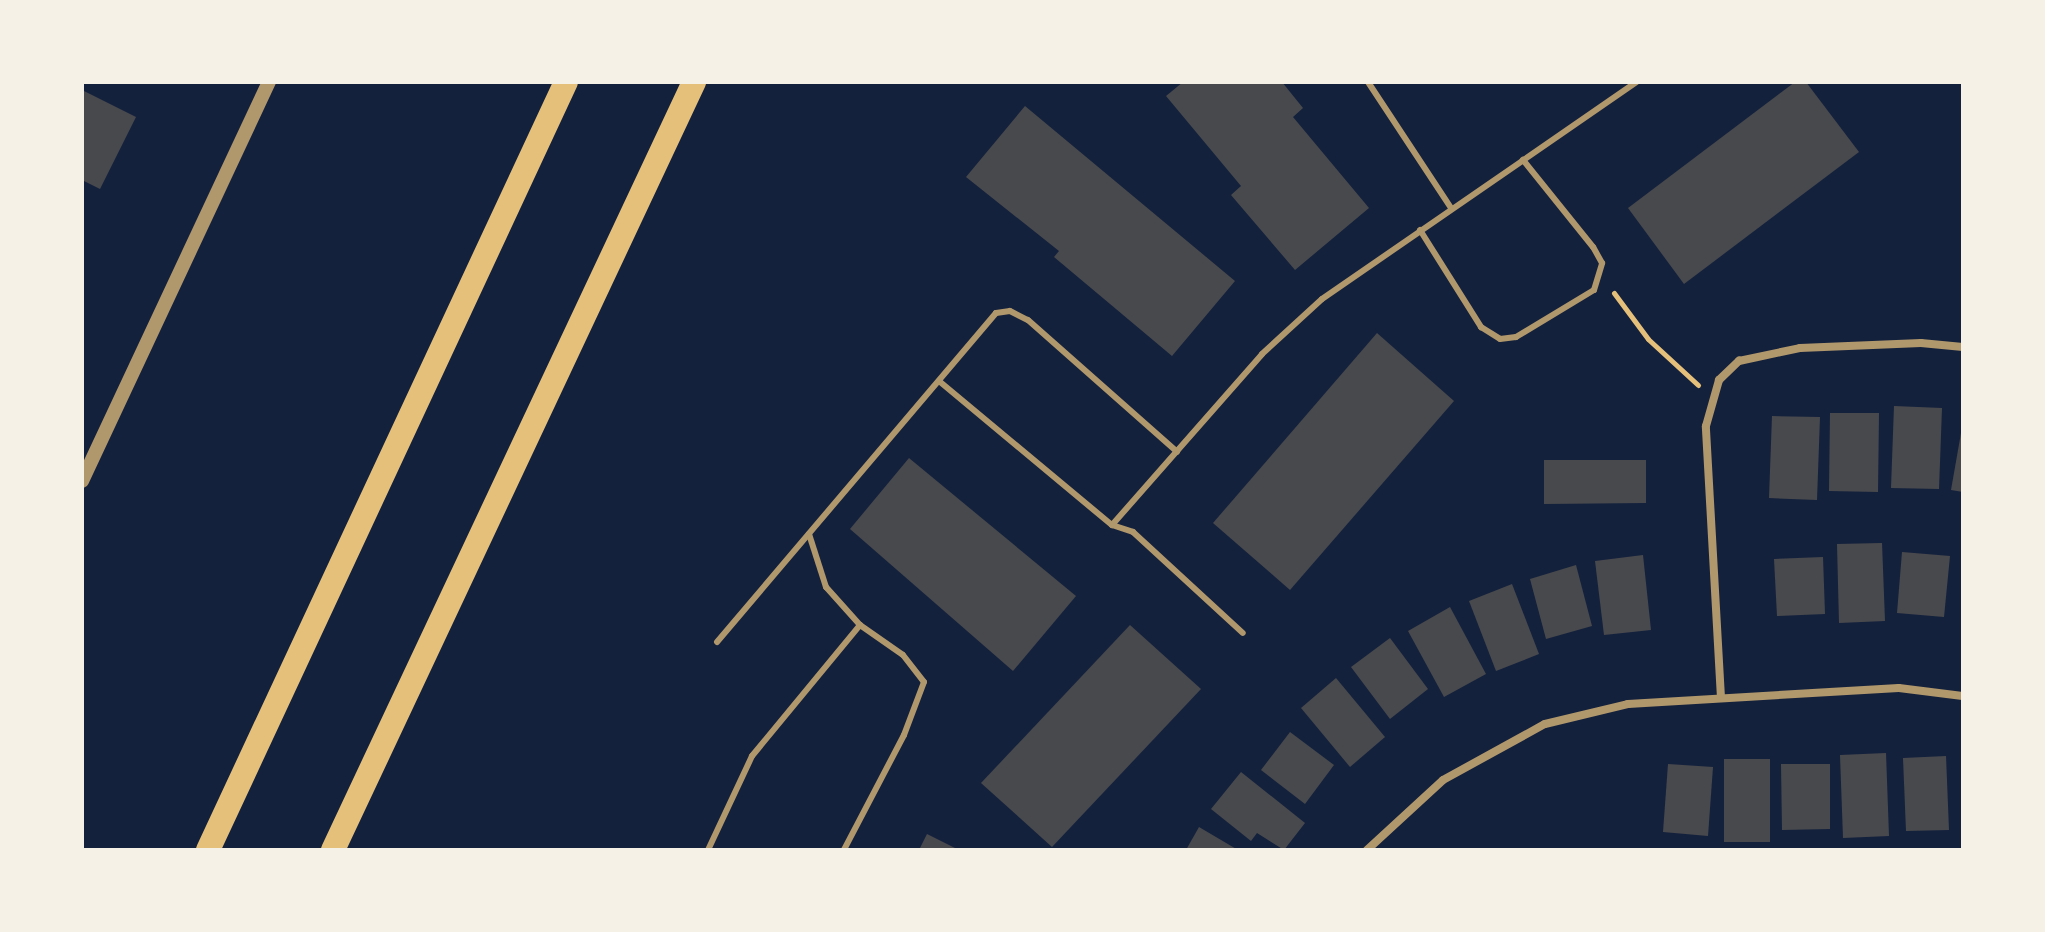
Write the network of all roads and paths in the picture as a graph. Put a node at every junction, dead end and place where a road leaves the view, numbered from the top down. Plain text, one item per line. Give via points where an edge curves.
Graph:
1 (269, 82) edge
2 (566, 82) edge
3 (694, 82) edge
4 (1368, 82) edge
5 (1636, 82) edge
6 (1523, 160) junction
7 (1451, 208) junction
8 (1420, 230) junction
9 (1602, 276) junction
10 (1963, 347) edge
11 (939, 381) junction
12 (1714, 394) junction
13 (1177, 452) junction
14 (82, 481) edge
15 (1112, 525) junction
16 (809, 534) junction
17 (860, 625) junction
18 (1243, 633) dead end
19 (717, 642) dead end
20 (1963, 696) edge
21 (1721, 698) junction
22 (208, 850) edge
23 (333, 850) edge
24 (708, 850) edge
25 (844, 850) edge
26 (1367, 850) edge

1 - 14 street
2 - 22 highway
3 - 23 highway
4 - 7 lane
5 - 6 lane
6 - 7 lane
6 - 9 lane via 1593,247
7 - 8 lane
8 - 9 lane via 1481,327 1500,339 1516,337 1594,290
8 - 13 lane via 1322,299 1272,344
9 - 12 path via 1648,339 1686,378
10 - 12 street via 1921,343 1800,348 1739,361 1719,380
11 - 13 lane via 996,313 1010,311 1073,357
11 - 15 lane
11 - 16 lane
12 - 21 street via 1706,426
13 - 15 lane
15 - 18 lane via 1133,532
16 - 17 lane via 826,587
16 - 19 lane
17 - 24 lane via 752,756
17 - 25 lane via 903,655 924,682 904,735
20 - 21 street via 1899,688
21 - 26 street via 1628,704 1545,724 1443,780

